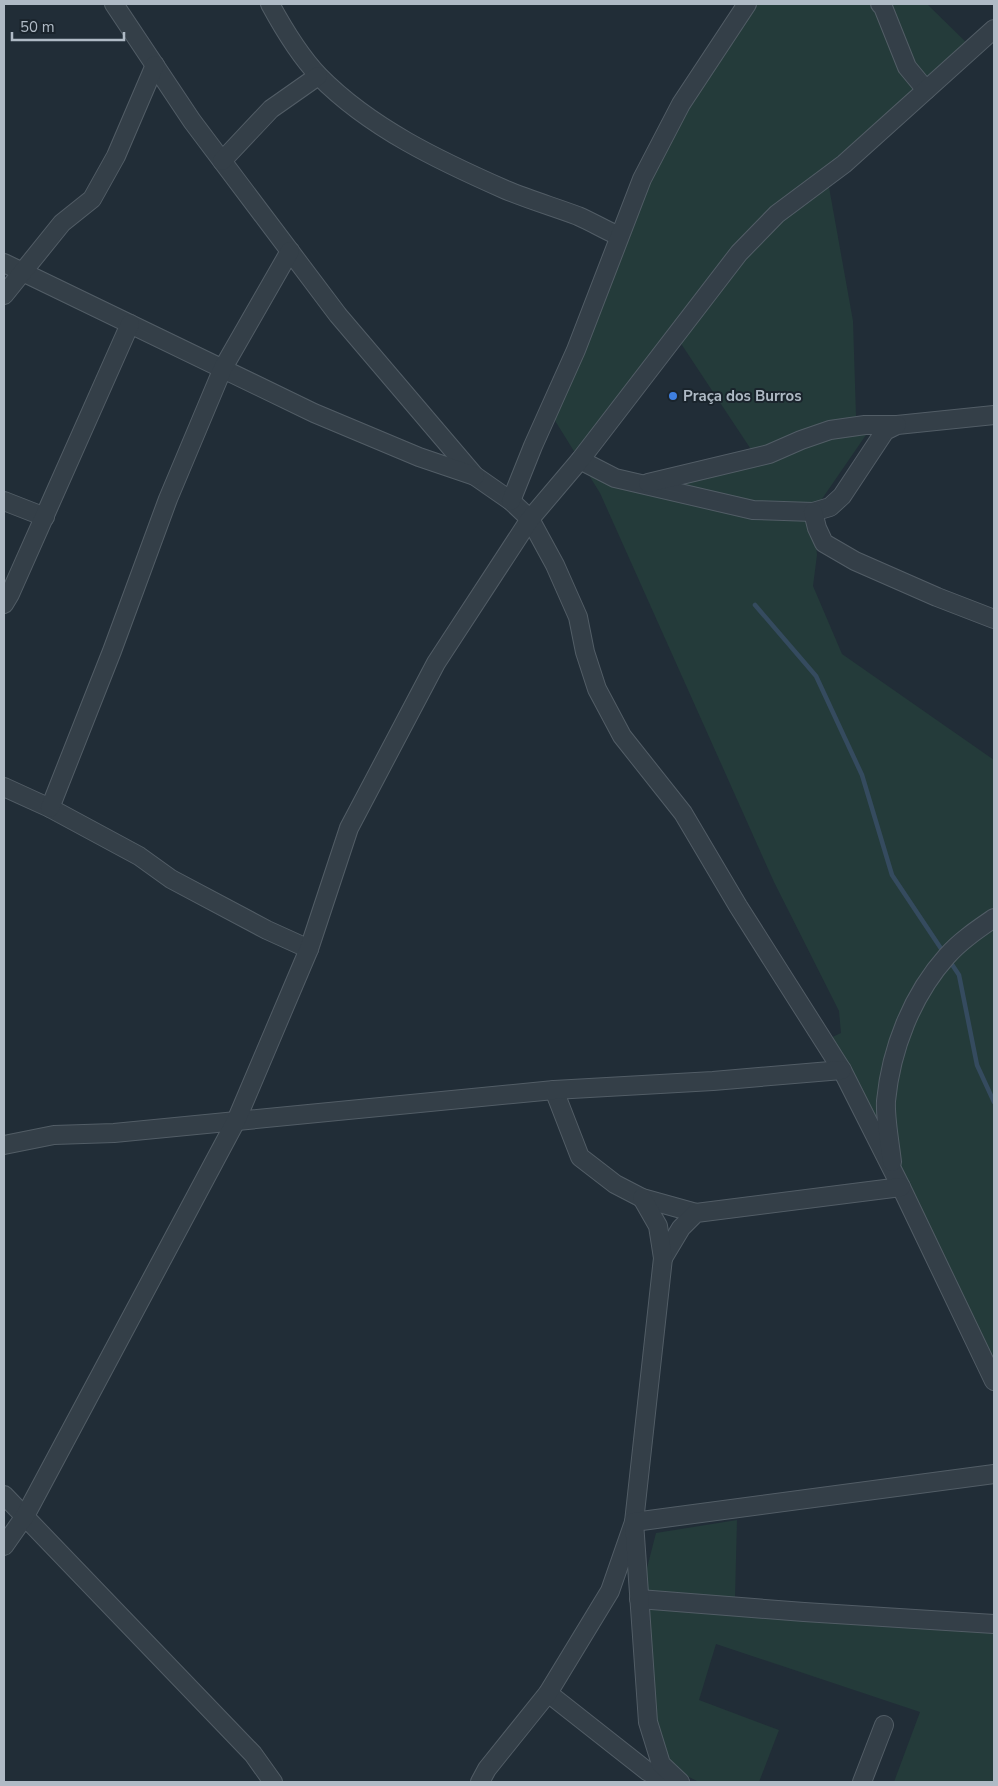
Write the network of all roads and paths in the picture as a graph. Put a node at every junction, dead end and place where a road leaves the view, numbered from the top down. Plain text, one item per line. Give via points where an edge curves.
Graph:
1 (114, 4) edge
2 (270, 4) edge
3 (747, 4) edge
4 (880, 4) edge
5 (994, 29) edge
6 (155, 66) junction
7 (318, 76) junction
8 (926, 90) junction
9 (222, 161) junction
10 (619, 236) junction
11 (290, 251) junction
12 (4, 263) edge
13 (23, 272) junction
14 (4, 295) edge
15 (130, 324) junction
16 (223, 368) junction
17 (994, 415) edge
18 (897, 425) junction
19 (580, 460) junction
20 (475, 476) junction
21 (645, 484) junction
22 (4, 501) edge
23 (510, 501) junction
24 (813, 512) junction
25 (45, 518) junction
26 (530, 519) junction
27 (4, 604) edge
28 (994, 619) edge
29 (4, 787) edge
30 (50, 808) junction
31 (994, 918) edge
32 (309, 949) junction
33 (842, 1070) junction
34 (554, 1090) junction
35 (236, 1121) junction
36 (4, 1145) edge
37 (897, 1180) junction
38 (642, 1198) junction
39 (696, 1213) junction
40 (662, 1258) junction
41 (994, 1381) edge
42 (994, 1474) edge
43 (4, 1495) edge
44 (25, 1516) junction
45 (634, 1522) junction
46 (4, 1529) edge
47 (4, 1546) edge
48 (639, 1599) junction
49 (994, 1624) edge
50 (548, 1693) junction
51 (884, 1725) dead end
52 (273, 1782) edge
53 (480, 1782) edge
54 (666, 1782) edge
55 (680, 1782) edge
56 (862, 1782) edge

1 - 6 street
2 - 7 street
3 - 10 street via 681,104 642,179
4 - 8 street via 907,67
5 - 8 street
6 - 9 street
6 - 13 street via 116,156 92,199 62,223
7 - 9 street via 271,109
7 - 10 street via 359,111 444,161
8 - 19 street via 844,164 777,214 739,253
9 - 11 street
10 - 23 street via 576,350
11 - 16 street
11 - 20 street via 338,315
12 - 13 street
13 - 14 street
13 - 15 street
15 - 16 street
15 - 25 street
16 - 20 street via 314,413
16 - 30 street via 168,499
17 - 18 street
18 - 21 street via 830,430 769,454
18 - 24 street via 885,431 842,496 830,507
19 - 21 street via 615,478
19 - 26 street
20 - 23 street
21 - 24 street via 753,510
22 - 25 street
23 - 26 street
24 - 28 street via 824,543 855,561
25 - 27 street
26 - 32 street via 436,663 349,828
26 - 33 street via 578,618 597,689 622,736 683,812
29 - 30 street
30 - 32 street via 139,856 171,879
31 - 37 street via 957,946 934,972 908,1017 896,1049 886,1102
32 - 35 street
33 - 34 street
33 - 37 street
34 - 35 street
34 - 38 street via 580,1157 615,1184
35 - 36 street via 54,1136
35 - 44 street
37 - 39 street
37 - 41 street
38 - 39 street
38 - 40 street via 658,1226
39 - 40 street via 681,1228
40 - 45 street
42 - 45 street
43 - 44 street
44 - 46 street
44 - 47 street
44 - 52 street via 253,1754
45 - 48 street
45 - 50 street via 610,1591
48 - 49 street
48 - 55 street via 648,1722 660,1764
50 - 53 street
50 - 54 street via 647,1771
51 - 56 street

